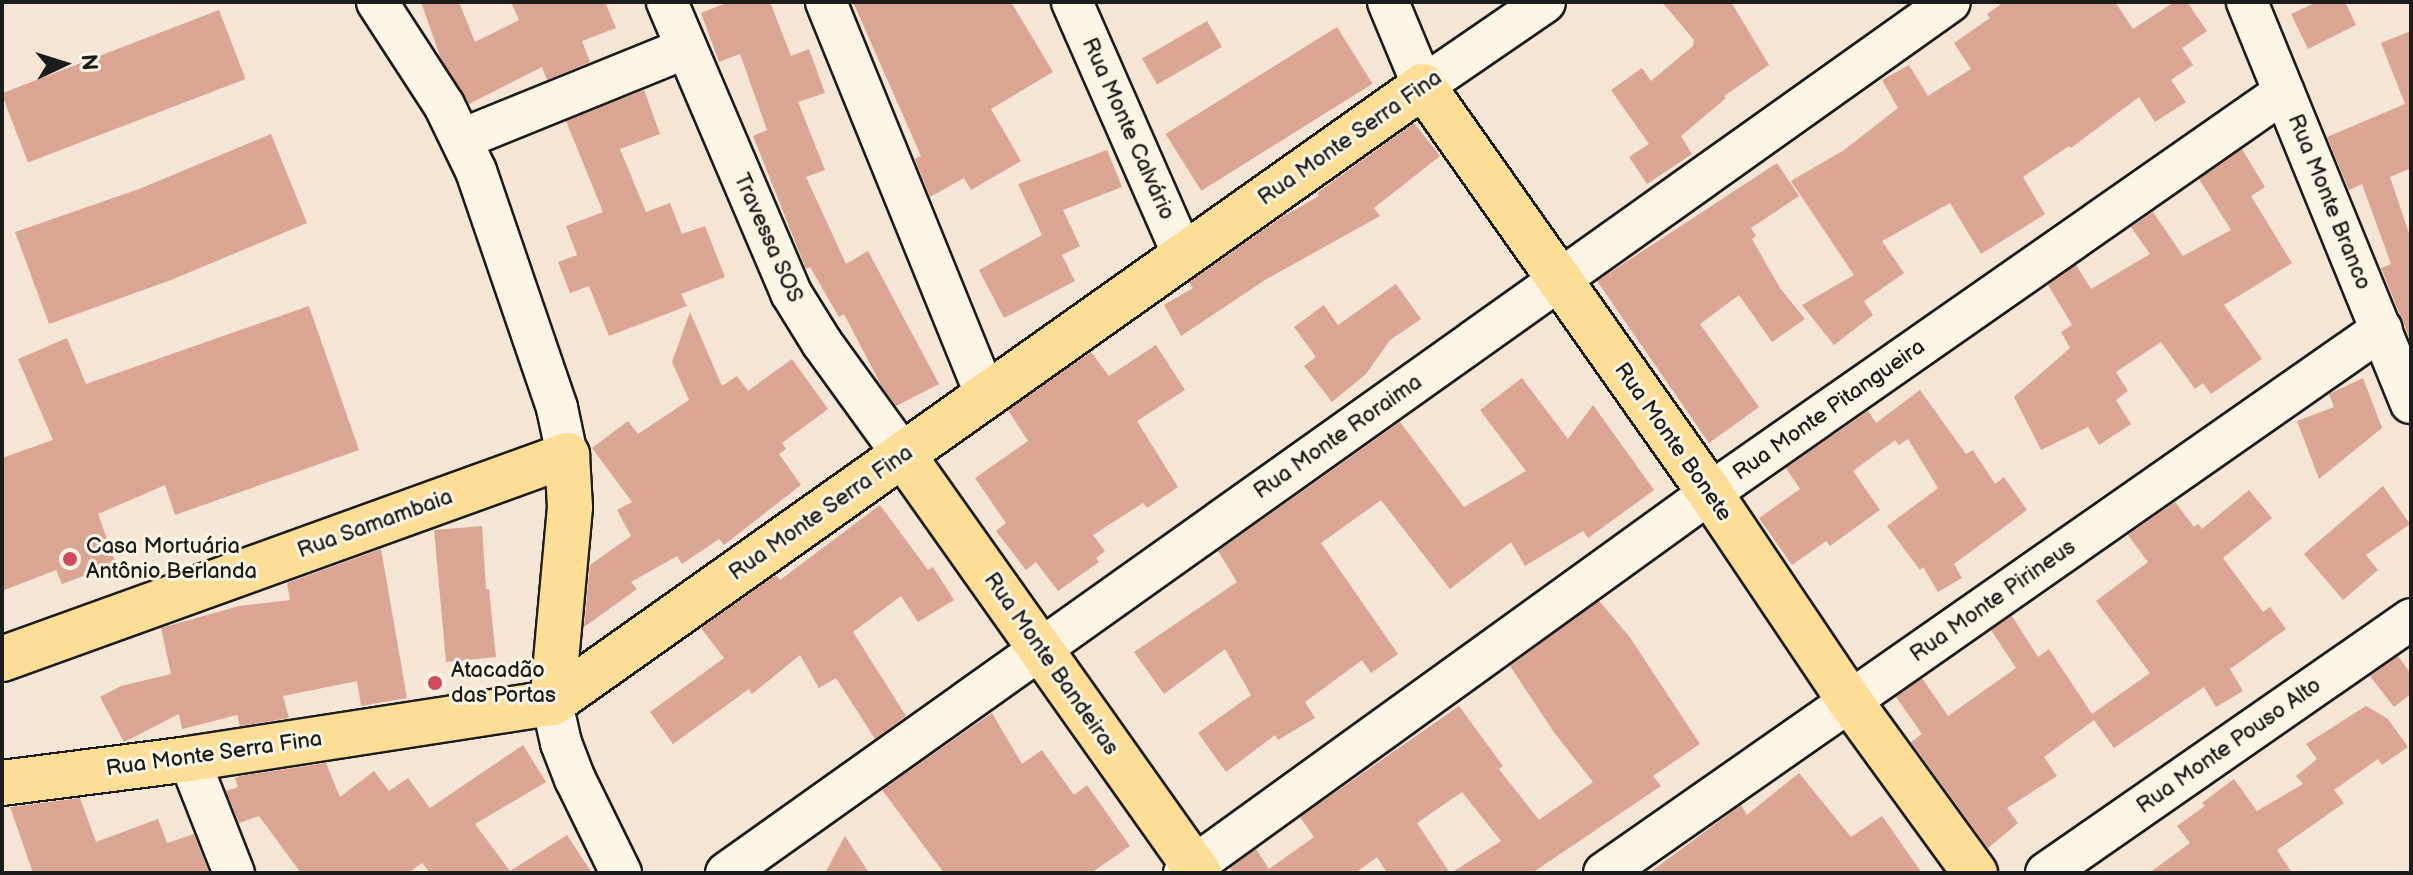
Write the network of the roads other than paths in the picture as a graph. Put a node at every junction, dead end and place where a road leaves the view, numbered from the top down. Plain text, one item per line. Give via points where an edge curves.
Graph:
1 (377, 2) edge
2 (667, 2) edge
3 (826, 2) edge
4 (1072, 2) edge
5 (1388, 2) edge
6 (1545, 2) edge
7 (1950, 2) edge
8 (2247, 2) edge
9 (686, 48) junction
10 (1423, 86) junction
11 (2284, 92) junction
12 (462, 139) junction
13 (1183, 255) junction
14 (1559, 280) junction
15 (2382, 329) junction
16 (986, 396) junction
17 (2411, 403) edge
18 (567, 455) junction
19 (903, 455) junction
20 (1710, 493) junction
21 (2411, 619) edge
22 (1041, 649) junction
23 (2, 659) edge
24 (1850, 701) junction
25 (552, 703) junction
26 (189, 759) junction
27 (2, 783) edge
28 (1192, 871) edge
29 (234, 873) edge
30 (621, 873) edge
31 (726, 873) edge
32 (1604, 873) edge
33 (1975, 873) edge
34 (2046, 873) edge

1 - 12 street
2 - 9 street, Travessa SOS
3 - 16 street
4 - 13 street, Rua Monte Calvário
5 - 10 street, Rua Monte Bonete
6 - 10 street, Rua Monte Serra Fina
7 - 14 street, Rua Monte Roraima
8 - 11 street, Rua Monte Branco
9 - 12 street
9 - 19 street, Travessa SOS via 791,293
10 - 13 main road, Rua Monte Serra Fina
10 - 14 main road, Rua Monte Bonete
11 - 15 street, Rua Monte Branco
11 - 20 street, Rua Monte Pitangueira
12 - 18 street via 557,408
13 - 16 main road, Rua Monte Serra Fina
14 - 20 main road, Rua Monte Bonete
14 - 22 street, Rua Monte Roraima
15 - 17 street, Rua Monte Branco
15 - 24 street, Rua Monte Pirineus
16 - 19 main road, Rua Monte Serra Fina
18 - 23 main road, Rua Samambaia
18 - 25 main road via 570,507
19 - 22 main road, Rua Monte Bandeiras
19 - 25 main road, Rua Monte Serra Fina
20 - 24 main road, Rua Monte Bonete
20 - 28 street, Rua Monte Pitangueira
21 - 34 street, Rua Monte Pouso Alto
22 - 28 main road, Rua Monte Bandeiras
22 - 31 street, Rua Monte Roraima
24 - 32 street, Rua Monte Pirineus
24 - 33 main road, Rua Monte Bonete
25 - 26 main road, Rua Monte Serra Fina
25 - 30 street via 575,779
26 - 27 main road, Rua Monte Serra Fina
26 - 29 street

